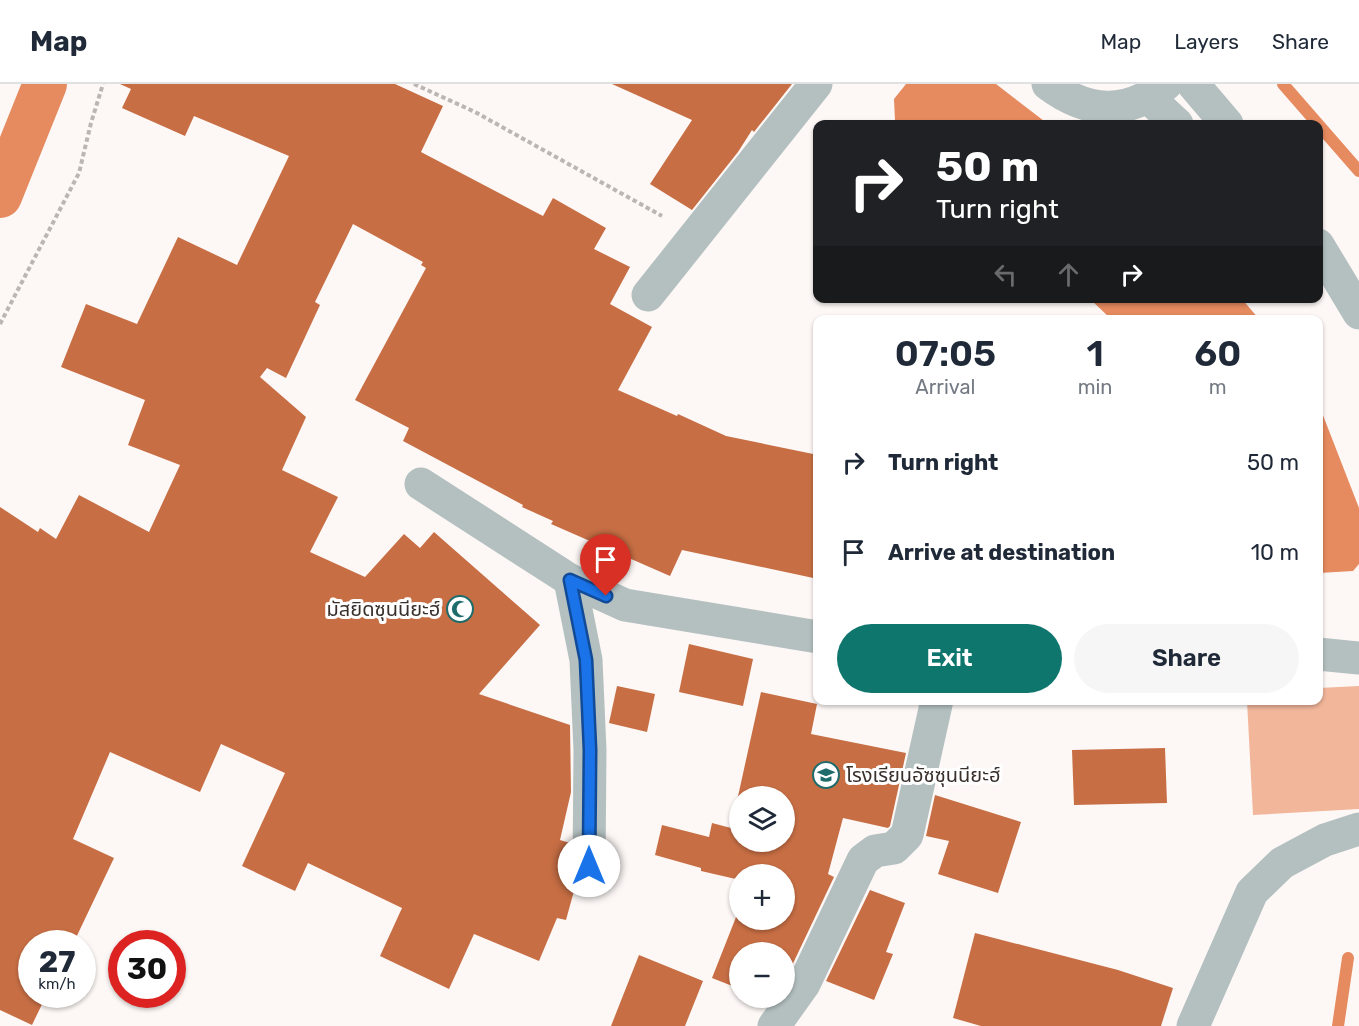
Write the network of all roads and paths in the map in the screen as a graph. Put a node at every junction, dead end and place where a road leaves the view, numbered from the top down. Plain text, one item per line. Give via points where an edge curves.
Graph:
1 (103, 84) edge
2 (414, 84) edge
3 (816, 84) edge
4 (1048, 84) edge
5 (1193, 84) edge
6 (1158, 91) edge
7 (1175, 120) edge
8 (1224, 120) edge
9 (696, 235) junction
10 (1323, 253) edge
11 (1323, 275) edge
12 (648, 295) dead end
13 (1359, 313) edge
14 (0, 324) edge
15 (421, 484) dead end
16 (570, 580) junction
17 (813, 636) edge
18 (1323, 654) edge
19 (1359, 658) edge
20 (936, 705) edge
21 (1359, 829) edge
22 (589, 866) dead end
23 (774, 1026) edge
24 (1192, 1026) edge

1 - 14 path via 80,173
2 - 9 path via 475,112
3 - 9 street
4 - 6 street via 1065,97 1106,108 1128,105
5 - 8 street
6 - 7 street
9 - 12 street
10 - 13 street
11 - 13 street
15 - 16 street
16 - 17 street via 625,604
16 - 22 street via 586,660
18 - 19 street
20 - 23 street via 907,835 894,848 875,851 863,860 804,984
21 - 24 street via 1325,840 1282,863 1252,892

